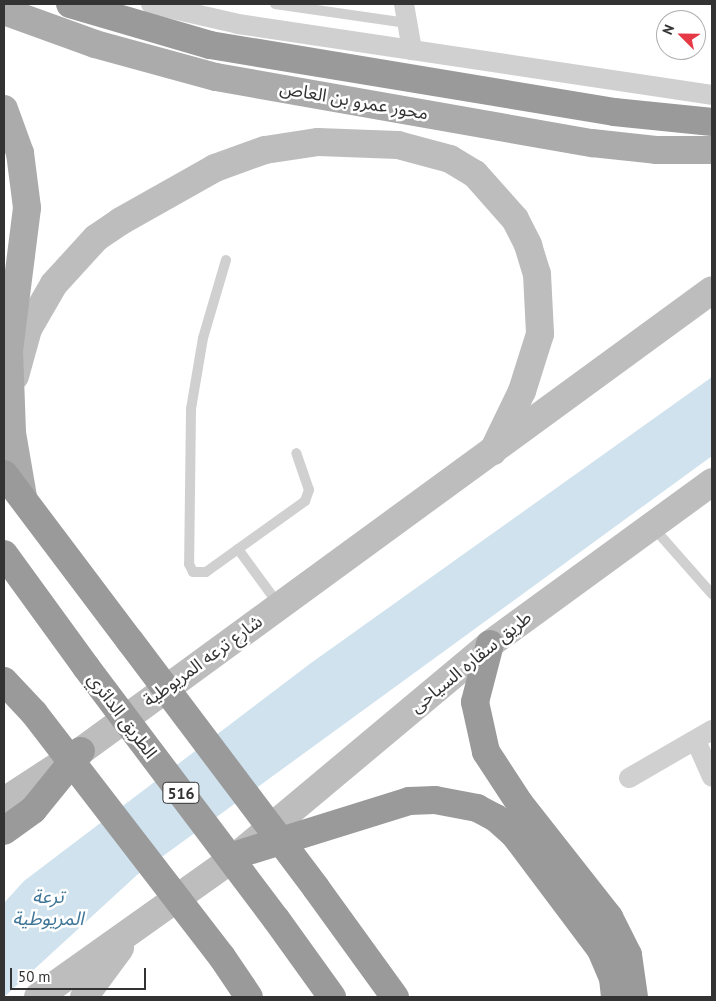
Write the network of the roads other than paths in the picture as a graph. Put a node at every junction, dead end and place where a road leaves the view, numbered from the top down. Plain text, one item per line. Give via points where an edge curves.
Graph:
1 (70, 4) edge
2 (150, 4) edge
3 (275, 4) edge
4 (4, 11) edge
5 (214, 11) edge
6 (406, 13) edge
7 (412, 50) junction
8 (712, 95) edge
9 (4, 109) edge
10 (712, 122) edge
11 (712, 150) edge
12 (226, 260) dead end
13 (712, 290) edge
14 (12, 405) junction
15 (493, 451) junction
16 (296, 453) dead end
17 (4, 474) edge
18 (712, 482) edge
19 (23, 497) junction
20 (652, 526) junction
21 (238, 549) junction
22 (4, 554) edge
23 (712, 594) edge
24 (279, 605) junction
25 (490, 644) junction
26 (4, 681) edge
27 (704, 736) edge
28 (81, 751) junction
29 (712, 777) edge
30 (629, 778) dead end
31 (4, 801) edge
32 (4, 830) edge
33 (239, 854) junction
34 (133, 930) junction
35 (235, 982) edge
36 (38, 997) edge
37 (84, 997) edge
38 (332, 997) edge
39 (395, 997) edge
40 (615, 997) edge
41 (634, 997) edge

1 - 10 highway via 210,45 614,112
2 - 5 street
3 - 6 lane
4 - 11 main road, محور عمرو بن العاص via 95,44 216,77 608,145
5 - 7 street
6 - 7 street
7 - 8 street
9 - 14 main road via 20,153 27,208 9,350
12 - 21 lane via 203,338 191,409 190,569 203,574
13 - 15 main road
14 - 15 main road via 28,329 54,284 96,238 191,180 240,158 292,145 371,142 441,156 475,174 510,213 528,245 540,294 540,334 522,391
14 - 19 main road
15 - 24 main road
16 - 21 lane via 309,490 305,501
17 - 19 highway
18 - 20 main road, طريق سقاره السياحى
19 - 39 highway, bridge
20 - 23 lane
20 - 25 main road, طريق سقاره السياحى
21 - 24 lane
22 - 38 highway, الطريق الدائري / 516, bridge
24 - 28 main road, شارع ترعه المريوطية
25 - 33 main road, طريق سقاره السياحى
25 - 41 highway via 475,702 486,752 520,804 608,917 628,954
26 - 35 highway, bridge via 34,712
27 - 29 street
27 - 30 street
28 - 31 main road, شارع ترعه المريوطية
28 - 32 highway via 33,810
33 - 34 main road
33 - 40 highway via 409,801 435,800 477,808 514,834 601,950 613,978
34 - 36 main road
34 - 37 main road

